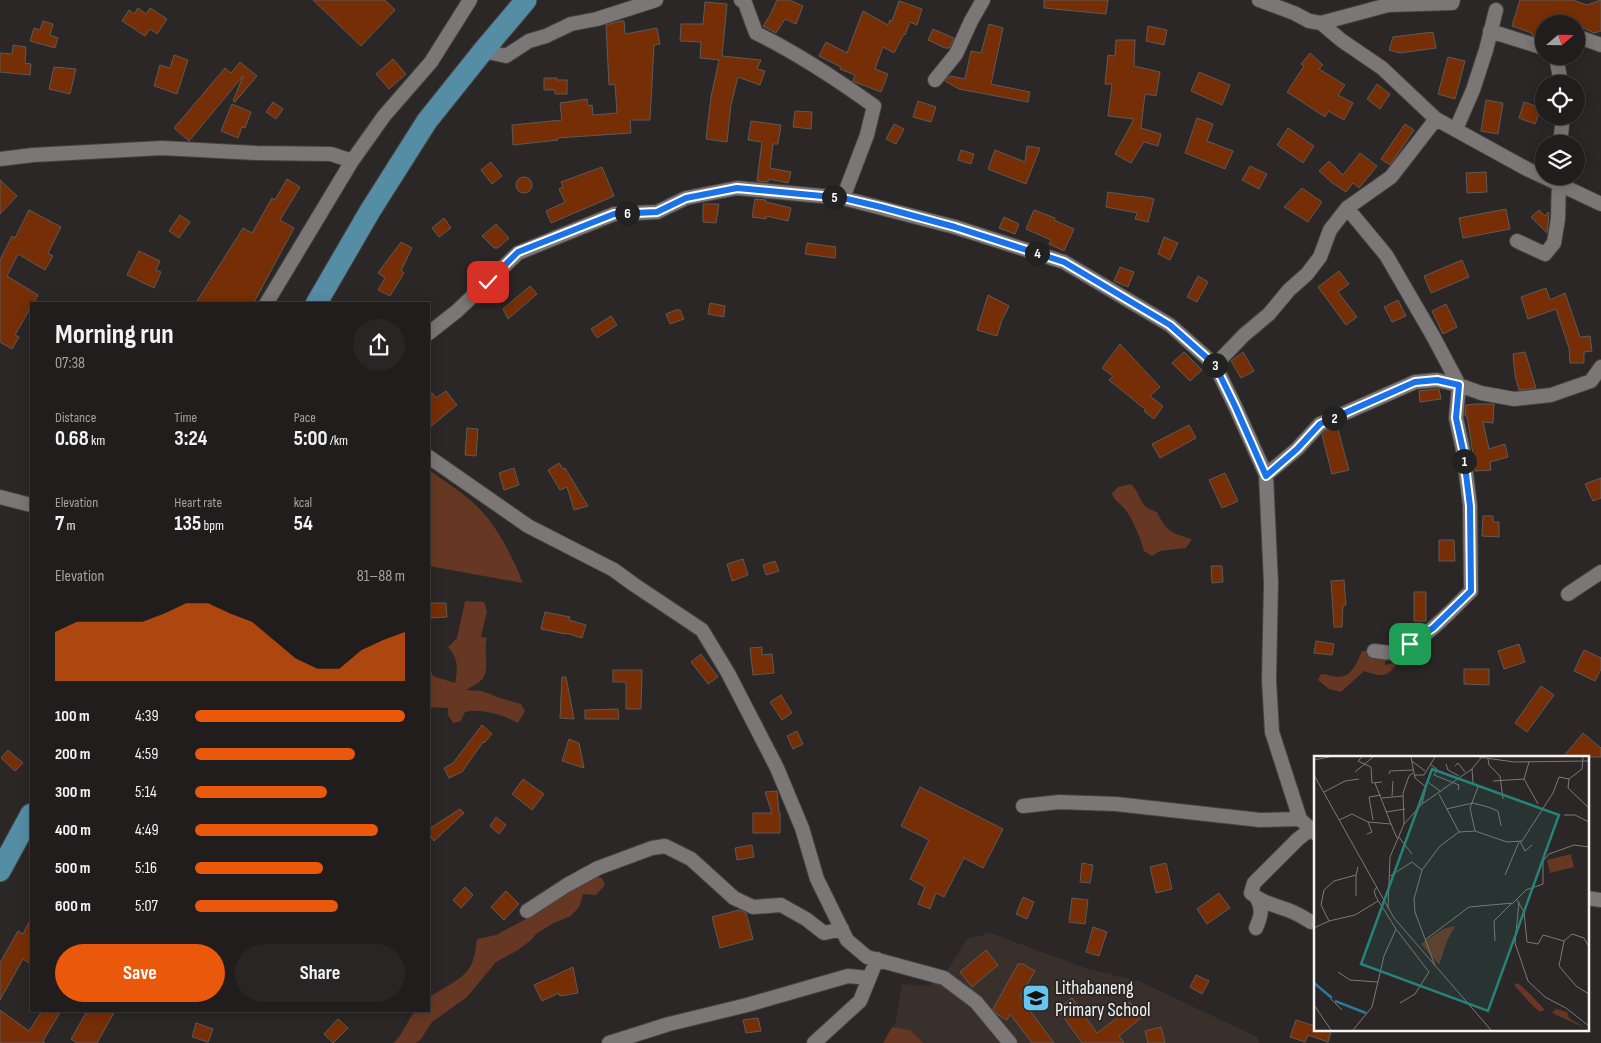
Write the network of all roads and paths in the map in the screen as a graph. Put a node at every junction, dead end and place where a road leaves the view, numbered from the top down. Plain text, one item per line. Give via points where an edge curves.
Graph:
1 (470, 0) edge
2 (526, 0) edge
3 (656, 0) edge
4 (741, 0) edge
5 (983, 0) edge
6 (1259, 0) edge
7 (1453, 0) edge
8 (1388, 2) edge
9 (1496, 10) dead end
10 (1321, 23) junction
11 (1490, 31) junction
12 (1585, 39) edge
13 (1535, 45) edge
14 (1601, 45) edge
15 (483, 51) junction
16 (935, 80) dead end
17 (1436, 118) junction
18 (1456, 129) junction
19 (0, 159) edge
20 (352, 161) junction
21 (1535, 168) edge
22 (1558, 185) edge
23 (1567, 185) edge
24 (843, 198) junction
25 (1601, 204) edge
26 (1347, 208) junction
27 (1517, 241) dead end
28 (267, 302) edge
29 (317, 302) edge
30 (430, 331) edge
31 (1215, 365) junction
32 (1601, 367) edge
33 (1459, 385) junction
34 (430, 458) edge
35 (1266, 476) junction
36 (0, 497) edge
37 (30, 505) edge
38 (1601, 572) edge
39 (1568, 594) dead end
40 (1374, 651) dead end
41 (1023, 806) dead end
42 (30, 816) edge
43 (1300, 820) junction
44 (1313, 831) edge
45 (0, 871) edge
46 (1257, 898) junction
47 (1588, 898) edge
48 (1601, 900) edge
49 (528, 911) dead end
50 (1311, 922) dead end
51 (1256, 928) dead end
52 (842, 929) junction
53 (877, 959) junction
54 (869, 978) junction
55 (609, 1043) edge
56 (814, 1043) edge
57 (1010, 1043) edge

1 - 20 street via 431,62 384,116
2 - 15 main road
3 - 15 street via 571,24 529,41 506,56
4 - 24 street via 756,33 827,72 874,106 867,135
5 - 16 street via 956,54
6 - 10 street
7 - 8 street via 1452,3
8 - 10 street
9 - 11 street
10 - 17 street via 1382,68
11 - 13 street
11 - 18 street via 1473,90
12 - 14 street
15 - 29 main road via 427,122
17 - 18 street
17 - 26 street via 1402,165
18 - 21 street
19 - 20 street via 162,148 331,154
20 - 28 street
22 - 27 street via 1554,243 1545,254
23 - 25 street
24 - 30 street via 737,188 686,198 657,212 614,214 518,252 457,311
24 - 31 street via 955,227 1064,262 1170,325
26 - 31 street via 1330,230 1320,257 1306,274
26 - 33 street via 1386,255
31 - 35 street
32 - 33 street via 1592,381 1551,394 1523,398 1481,393
33 - 35 street via 1437,380 1415,382 1320,424
33 - 40 street via 1456,418 1470,506 1471,591 1433,628 1410,644 1393,652
34 - 52 street via 528,526 614,570 702,630 777,768 802,828 817,879
35 - 43 street via 1272,732
36 - 37 street
38 - 39 street
41 - 43 street via 1059,802 1116,804 1260,820
42 - 45 main road
43 - 44 street
44 - 46 street via 1298,839 1254,883 1251,893
46 - 50 street
46 - 51 street via 1262,908
47 - 48 street
49 - 52 street via 598,868 665,846 691,859 734,898 753,907 781,906 824,933
52 - 53 street via 846,940 867,957
53 - 54 street
53 - 57 street via 944,978 976,1002
54 - 55 street via 848,976
54 - 56 street via 860,1001

